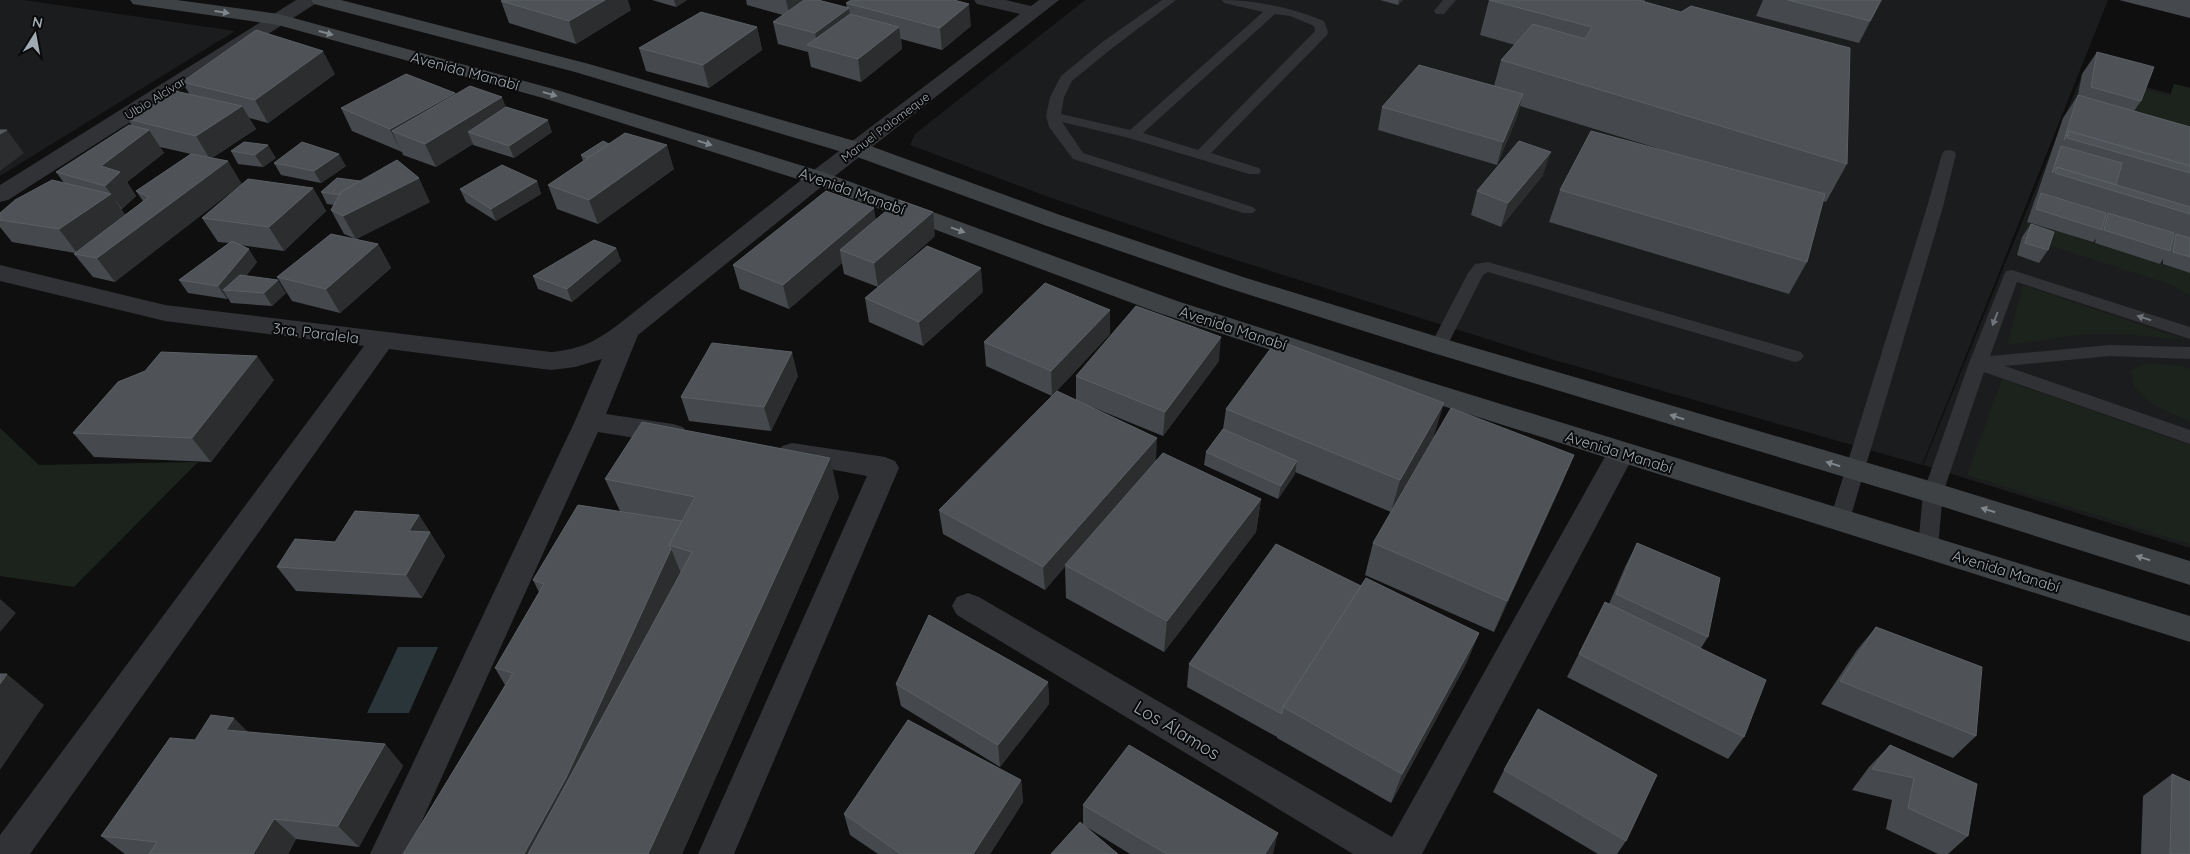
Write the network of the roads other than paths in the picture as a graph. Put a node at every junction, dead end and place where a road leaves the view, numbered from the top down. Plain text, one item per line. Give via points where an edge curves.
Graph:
1 (139, 0) edge
2 (309, 0) edge
3 (320, 0) edge
4 (983, 0) edge
5 (1170, 0) edge
6 (1228, 0) edge
7 (1450, 0) edge
8 (1042, 6) edge
9 (1272, 10) junction
10 (1440, 11) dead end
11 (279, 20) junction
12 (1053, 116) junction
13 (1134, 135) junction
14 (857, 149) junction
15 (1950, 154) dead end
16 (1201, 155) junction
17 (1254, 171) dead end
18 (818, 178) junction
19 (0, 195) edge
20 (1248, 210) dead end
21 (0, 273) edge
22 (628, 330) junction
23 (2190, 333) edge
24 (382, 341) junction
25 (1439, 346) junction
26 (2190, 353) edge
27 (1795, 356) dead end
28 (1978, 363) junction
29 (588, 421) junction
30 (2190, 437) edge
31 (703, 439) edge
32 (761, 448) edge
33 (1621, 453) junction
34 (1856, 471) junction
35 (1933, 493) junction
36 (1840, 519) junction
37 (1928, 548) junction
38 (2190, 573) edge
39 (968, 606) dead end
40 (2190, 629) edge
41 (8, 854) edge
42 (388, 854) edge
43 (716, 854) edge
44 (1386, 854) edge
45 (1402, 854) edge

1 -> 11 main road, Avenida Manabí
2 - 11 street, Ulbio Alcívar
3 - 14 main road via 582,68
4 - 8 street
5 - 12 lane via 1066,78 1057,96
6 - 9 lane
7 - 10 lane
8 - 14 street, Manuel Palomeque
9 - 13 lane
9 - 16 lane via 1320,24 1322,32
11 -> 18 main road, Avenida Manabí via 550,94
11 - 19 street, Ulbio Alcívar
12 - 13 lane
12 - 20 lane via 1056,127 1078,156
13 - 16 lane
14 - 18 street, Manuel Palomeque
14 - 25 main road via 1225,279
15 - 34 lane
16 - 17 lane
18 - 22 street, Manuel Palomeque
18 -> 33 main road, Avenida Manabí via 1168,307
21 - 24 street, 3ra. Paralela via 165,313
22 - 24 street, 3ra. Paralela via 602,350 578,359 551,361
22 - 29 street
23 -> 28 lane via 2012,275
24 - 41 street
25 - 27 lane via 1476,273 1488,267
34 -> 25 main road
26 - 28 lane via 2133,349 2088,351
28 - 30 lane
28 - 35 lane
29 - 31 street
29 - 42 street
32 - 43 street via 885,468
33 - 36 main road, Avenida Manabí
33 - 45 street
34 - 35 main road
34 - 36 lane
35 - 37 lane
38 -> 35 main road
36 - 37 main road, Avenida Manabí
37 - 40 main road, Avenida Manabí
39 - 44 street, Los Álamos

